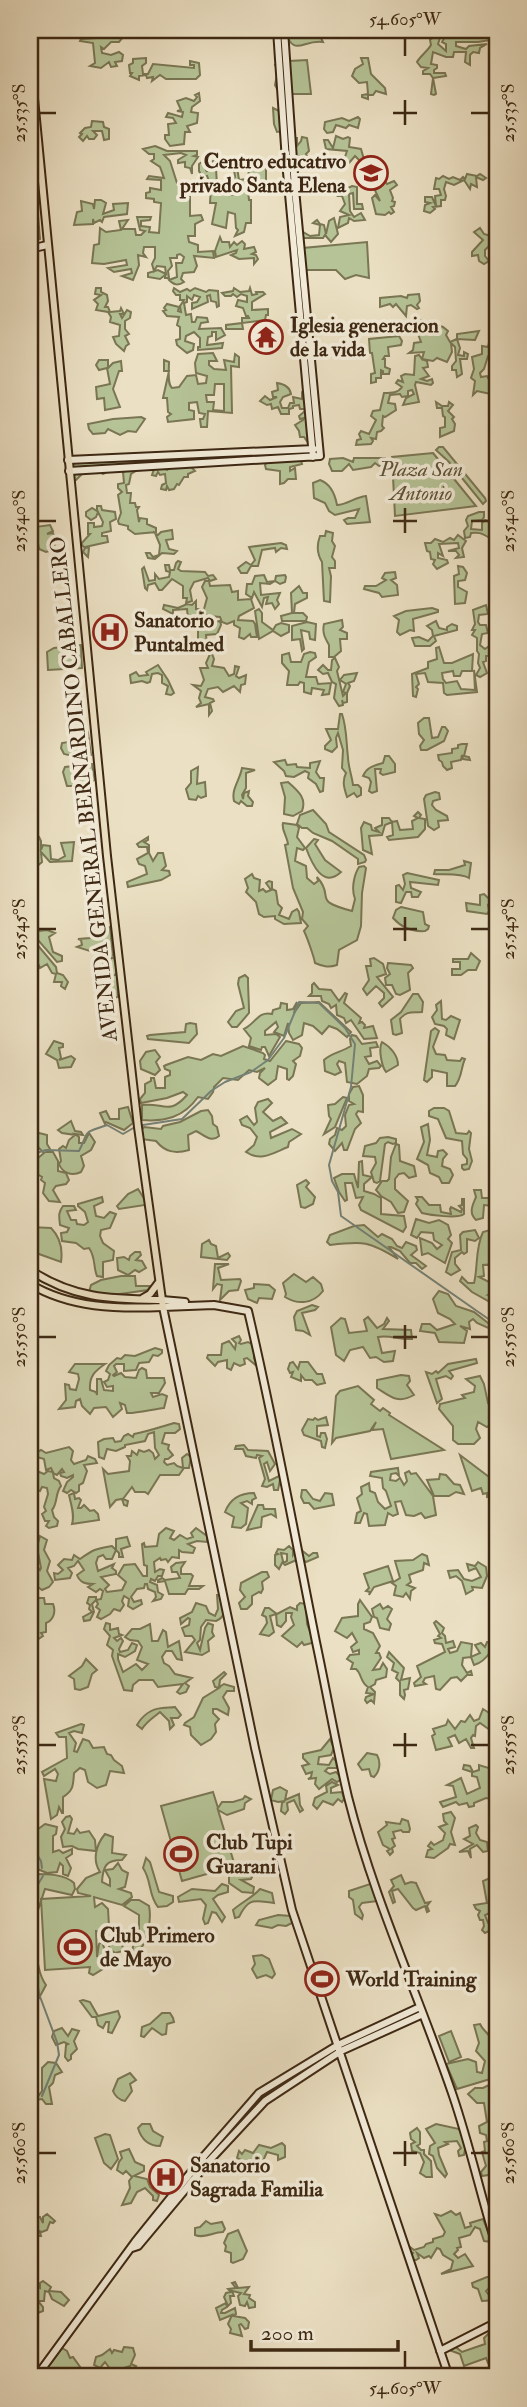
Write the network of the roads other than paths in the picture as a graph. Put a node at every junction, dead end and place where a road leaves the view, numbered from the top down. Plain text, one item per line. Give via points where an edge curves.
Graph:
1 (277, 30) edge
2 (284, 30) edge
3 (30, 57) edge
4 (47, 245) junction
5 (30, 249) edge
6 (316, 452) junction
7 (68, 460) junction
8 (69, 471) junction
9 (30, 1270) edge
10 (159, 1282) junction
11 (30, 1284) edge
12 (98, 1298) junction
13 (137, 1300) junction
14 (175, 1301) junction
15 (71, 1302) junction
16 (162, 1303) junction
17 (194, 1304) junction
18 (148, 1307) junction
19 (166, 1320) junction
20 (421, 2010) junction
21 (340, 2048) junction
22 (497, 2248) edge
23 (497, 2322) edge
24 (440, 2351) junction
25 (36, 2377) edge
26 (449, 2377) edge

1 - 6 main road
2 - 6 main road
3 - 4 main road, AVENIDA GENERAL BERNARDINO CABALLERO
4 - 5 main road
4 - 7 main road, AVENIDA GENERAL BERNARDINO CABALLERO
6 - 7 main road
6 - 8 main road
7 - 8 main road, AVENIDA GENERAL BERNARDINO CABALLERO
8 - 10 main road, AVENIDA GENERAL BERNARDINO CABALLERO via 107,856
9 - 12 main road via 68,1290
10 - 13 main road via 150,1294
10 - 14 main road
10 - 16 main road, AVENIDA GENERAL BERNARDINO CABALLERO
11 - 15 main road
12 - 13 main road
12 - 15 main road
13 - 16 main road
14 - 16 main road
14 - 17 main road
15 - 18 main road
16 - 17 main road
16 - 18 main road
16 - 19 main road
17 - 20 main road via 248,1311 349,1800
18 - 19 main road
19 - 21 main road via 292,1910
20 - 21 main road
20 - 22 main road via 477,2170 478,2190
21 - 24 main road
21 - 25 main road via 265,2101 210,2160 138,2246 130,2249
23 - 24 main road
24 - 26 main road

